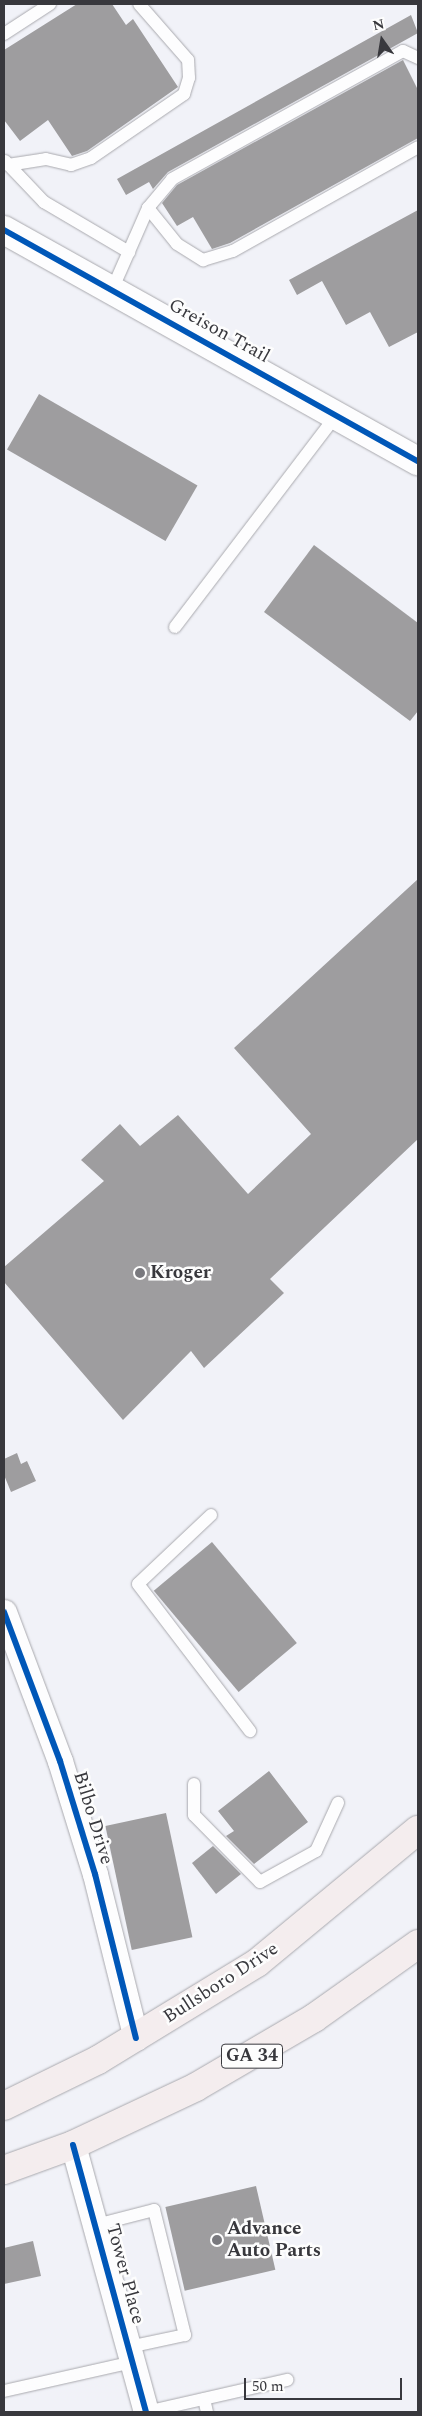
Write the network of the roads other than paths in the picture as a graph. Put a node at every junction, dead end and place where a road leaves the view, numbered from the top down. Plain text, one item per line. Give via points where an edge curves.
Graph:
1 (50, 4) edge
2 (139, 4) edge
3 (4, 34) edge
4 (418, 58) edge
5 (418, 147) edge
6 (6, 162) edge
7 (148, 208) junction
8 (4, 230) edge
9 (129, 252) junction
10 (112, 290) junction
11 (336, 416) junction
12 (418, 461) edge
13 (175, 627) dead end
14 (211, 1515) dead end
15 (4, 1612) edge
16 (250, 1731) dead end
17 (194, 1784) dead end
18 (338, 1804) dead end
19 (418, 1830) edge
20 (418, 1944) edge
21 (136, 2038) junction
22 (4, 2106) edge
23 (73, 2145) junction
24 (4, 2170) edge
25 (96, 2224) junction
26 (131, 2355) junction
27 (287, 2380) dead end
28 (4, 2390) edge
29 (204, 2399) junction
30 (146, 2412) edge
31 (206, 2412) edge

1 - 3 lane
2 - 6 lane via 188,60 189,78 184,94 91,158 71,165 46,159
4 - 7 lane via 403,51 189,169 172,179
5 - 7 lane via 233,251 203,260 177,244
6 - 9 lane via 44,202
7 - 9 lane
8 - 10 street, Greison Trail
9 - 10 lane
10 - 11 street, Greison Trail via 229,352
11 - 12 street, Greison Trail
11 - 13 lane
14 - 16 lane via 138,1584
15 - 21 street, Bilbo Drive via 66,1780 95,1874
17 - 18 lane via 194,1815 260,1882 316,1851
19 - 21 main road, Bullsboro Drive via 256,1964
20 - 23 main road, GA 34 via 322,2013 256,2054 136,2118
21 - 22 main road, Bullsboro Drive
23 - 24 main road, GA 34
23 - 25 street, Tower Place
25 - 26 street, Tower Place
25 - 26 lane via 154,2210 185,2335
26 - 28 lane
26 - 30 street, Tower Place
27 - 29 lane
29 - 30 lane
29 - 31 lane

